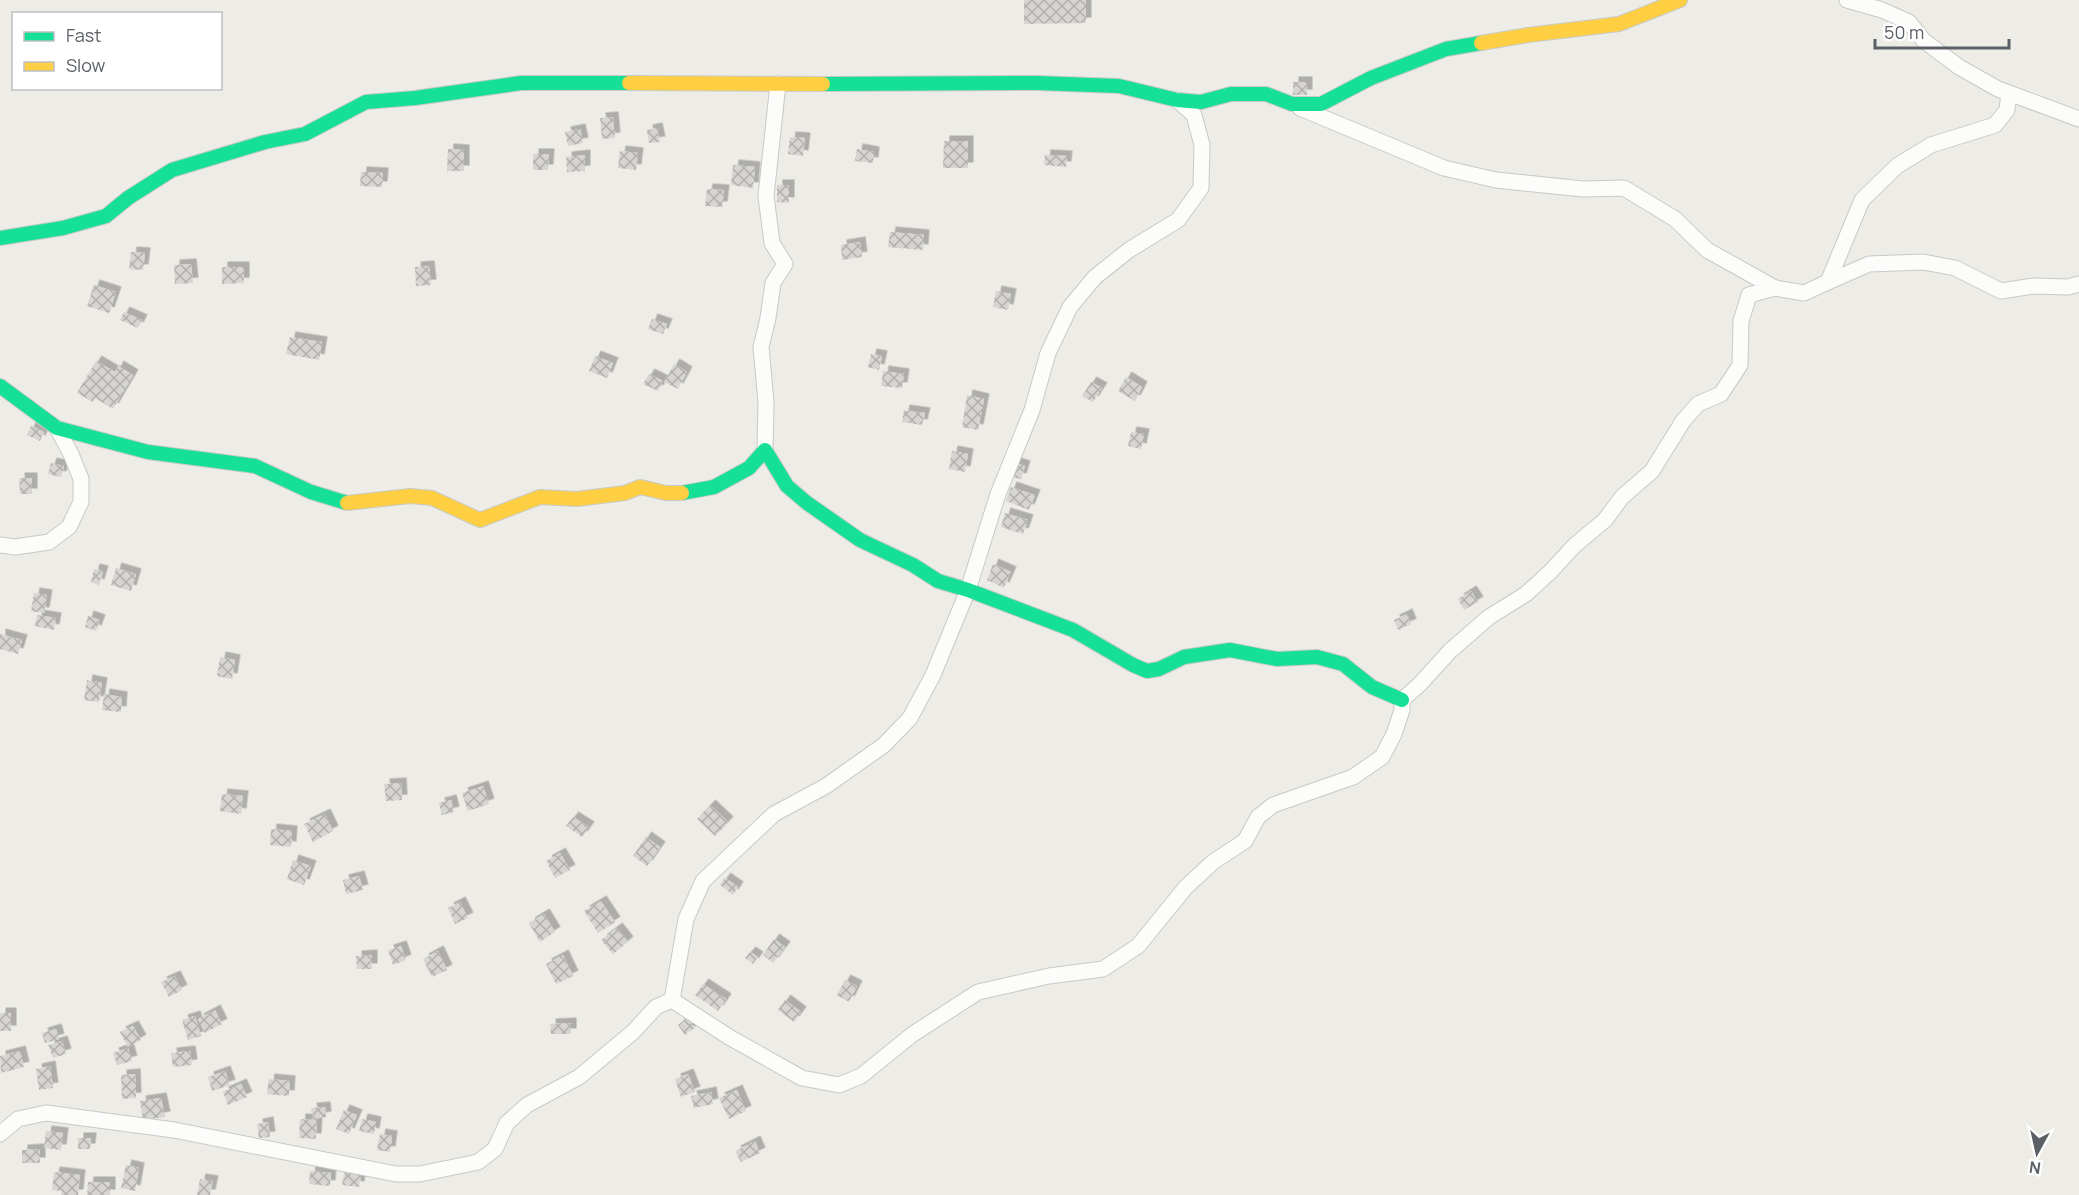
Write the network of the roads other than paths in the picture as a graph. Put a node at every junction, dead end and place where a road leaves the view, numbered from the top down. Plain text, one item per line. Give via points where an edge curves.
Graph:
1 (1680, 0) edge
2 (1847, 0) edge
3 (778, 84) junction
4 (2010, 93) junction
5 (1177, 100) junction
6 (1292, 104) junction
7 (2079, 119) edge
8 (0, 238) edge
9 (1828, 282) junction
10 (2079, 284) edge
11 (1775, 288) junction
12 (0, 386) edge
13 (57, 428) junction
14 (765, 450) junction
15 (0, 545) edge
16 (968, 590) junction
17 (1402, 700) junction
18 (672, 1000) junction
19 (0, 1134) edge

1 - 6 street via 1619,24 1446,49 1371,78 1320,104
2 - 4 street via 1909,21 1923,40 1959,67
3 - 5 street via 1119,86
3 - 8 street via 521,82 366,102 305,134 172,170 106,216 63,228
3 - 14 street via 766,196 772,243 785,264 773,283 761,347
4 - 7 street
4 - 9 street via 2007,110 1995,125 1931,145 1897,166 1862,200
5 - 6 street via 1201,102 1231,94 1266,94
5 - 16 street via 1194,115 1202,145 1201,188 1178,220 1129,250 1095,277 1070,307 1048,353 1032,410 998,494
6 - 11 street via 1444,168 1496,180 1584,189 1624,188 1675,219 1707,249
9 - 10 street via 1869,264 1923,262 1955,268 2001,291
9 - 11 street via 1804,293
11 - 17 street via 1749,295 1741,321 1740,365 1721,394 1698,404 1683,421 1652,471 1526,594 1489,617
12 - 13 street
13 - 14 street via 148,452 255,466 310,492 346,503 402,496 432,498 480,520 540,496 577,499 625,493 640,487 687,493 714,487 749,468
13 - 15 street via 81,479 81,502 69,527 49,542
14 - 16 street via 787,486 860,540 938,581
16 - 17 street via 1073,630 1147,671 1184,657 1230,651 1277,659 1317,657 1343,664 1372,687
16 - 18 street via 933,675 910,718 884,745 826,786 774,814 704,880 686,919
17 - 18 street via 1394,734 1382,757 1353,777 1273,805 1258,817 1245,841 1213,861 1186,887 1138,946 1103,969 978,992 913,1034 861,1076 838,1085 802,1078
18 - 19 street via 656,1007 633,1032 579,1077 527,1106 507,1123 495,1149 478,1162 458,1167 396,1174 174,1130 46,1113 18,1119

